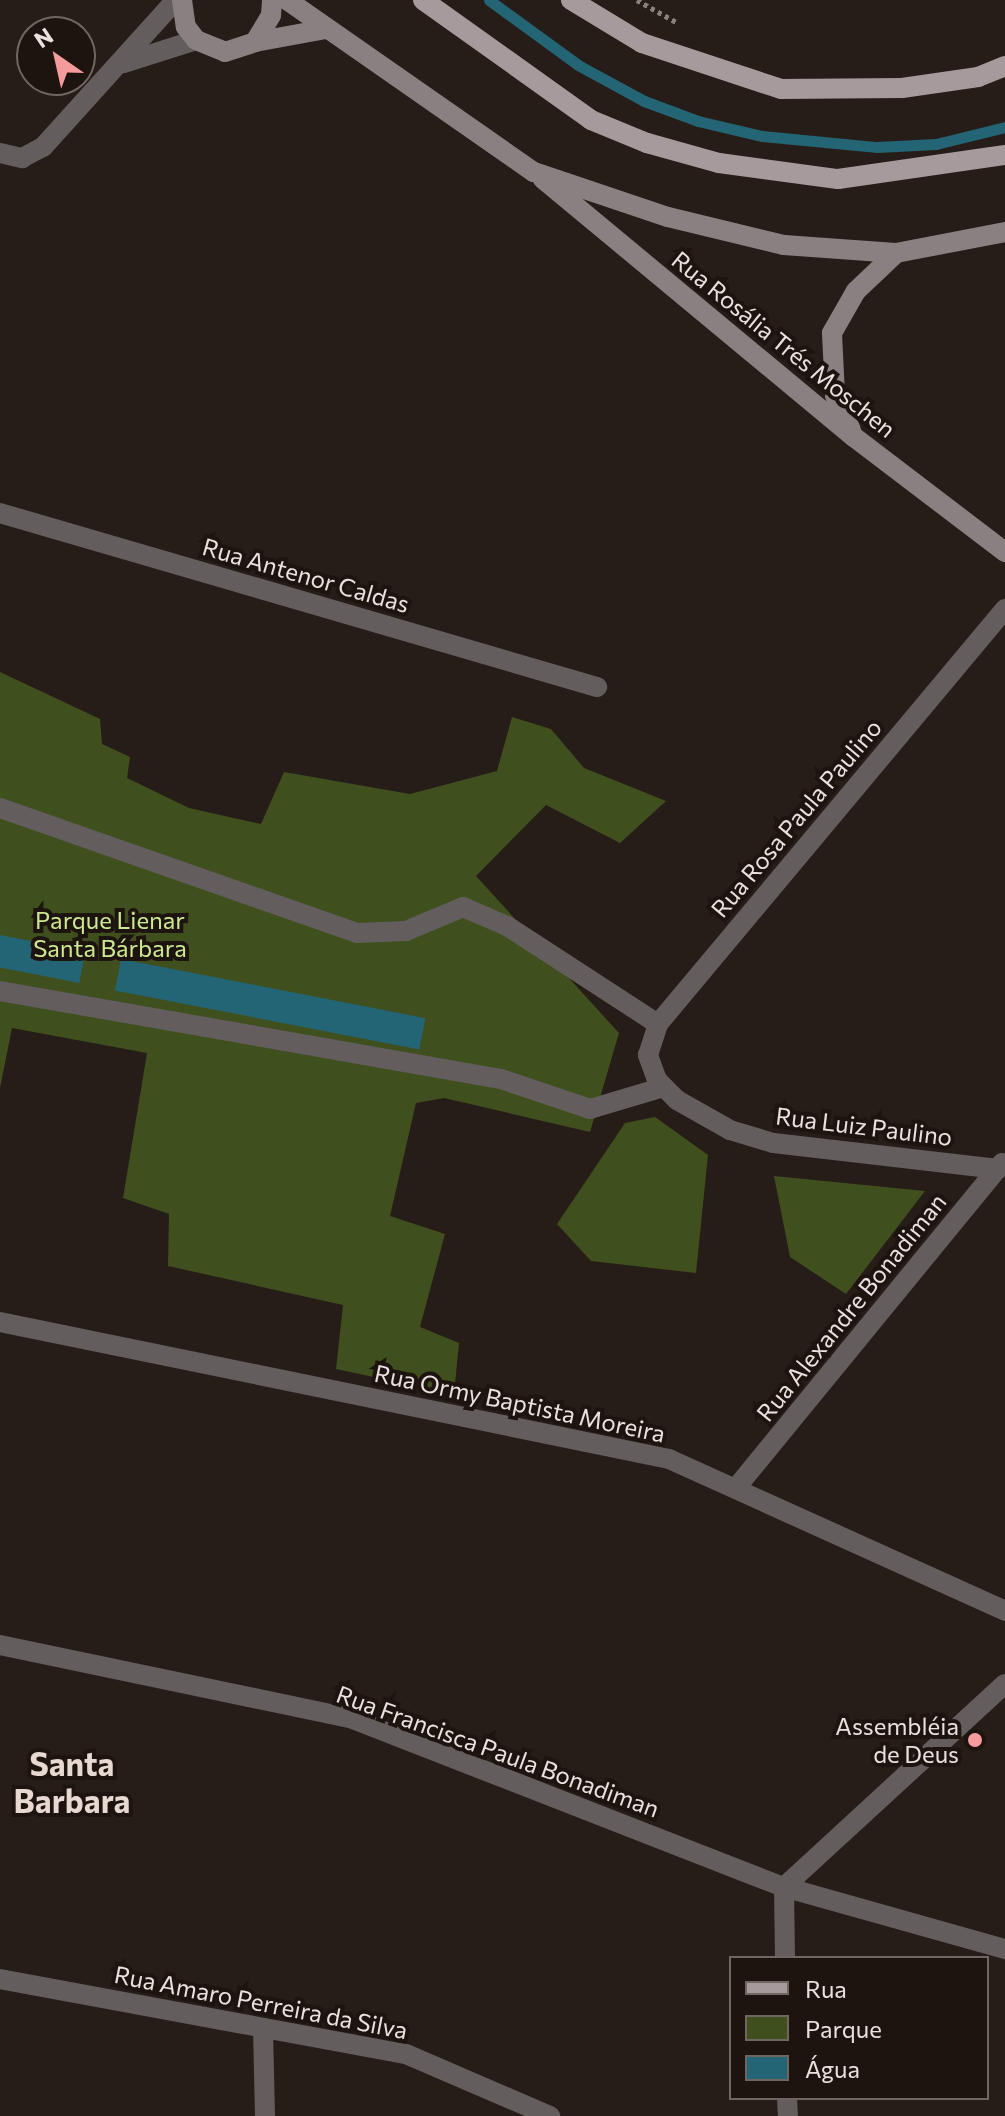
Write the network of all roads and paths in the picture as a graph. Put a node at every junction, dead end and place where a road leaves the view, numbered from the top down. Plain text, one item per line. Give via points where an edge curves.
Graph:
1 (179, 0) edge
2 (272, 0) edge
3 (287, 0) edge
4 (423, 0) edge
5 (572, 0) edge
6 (637, 0) edge
7 (326, 29) junction
8 (688, 29) dead end
9 (196, 40) junction
10 (255, 42) junction
11 (120, 64) junction
12 (1005, 66) edge
13 (0, 153) edge
14 (1005, 155) edge
15 (534, 172) junction
16 (1005, 232) edge
17 (896, 253) junction
18 (854, 437) junction
19 (0, 513) edge
20 (1005, 552) edge
21 (1005, 609) edge
22 (597, 687) dead end
23 (0, 808) edge
24 (0, 991) edge
25 (658, 1024) junction
26 (651, 1070) joint
27 (664, 1087) junction
28 (1001, 1164) edge
29 (0, 1322) edge
30 (736, 1488) junction
31 (1005, 1611) edge
32 (0, 1645) edge
33 (1005, 1684) edge
34 (784, 1887) junction
35 (1005, 1949) edge
36 (785, 1956) edge
37 (0, 1979) edge
38 (263, 2028) junction
39 (545, 2115) edge
40 (265, 2116) edge

1 - 9 street via 186,27
1 - 11 street
2 - 10 street via 271,15
3 - 7 street
4 - 14 main road via 591,120 719,163 838,179
5 - 12 main road via 642,43 781,89 902,88 978,77
6 - 8 path
7 - 10 street
7 - 15 street
9 - 10 street via 225,52
9 - 11 street
11 - 13 street via 43,147 22,158
15 - 17 street via 668,217 784,245
15 - 18 street, Rua Rosália Trés Moschen
16 - 17 street
17 - 18 street via 856,291 832,333 835,395
18 - 20 street, Rua Rosália Trés Moschen
19 - 22 street, Rua Antenor Caldas
21 - 25 street, Rua Rosa Paula Paulino
23 - 25 street via 357,933 406,931 463,907 507,926
24 - 27 street via 501,1079 590,1109
25 - 26 street, Rua Rosa Paula Paulino via 648,1055
26 - 27 street, Rua Luiz Paulino
27 - 28 street, Rua Luiz Paulino via 703,1119 773,1143
28 - 30 street, Rua Alexandre Bonadiman
29 - 30 street, Rua Ormy Baptista Moreira via 669,1459
30 - 31 street, Rua Ormy Baptista Moreira
32 - 34 street, Rua Francisca Paula Bonadiman via 350,1718
33 - 34 street
34 - 35 street, Rua Francisca Paula Bonadiman
34 - 36 street
37 - 38 street, Rua Amaro Perreira da Silva
38 - 39 street, Rua Amaro Perreira da Silva via 406,2054
38 - 40 street

